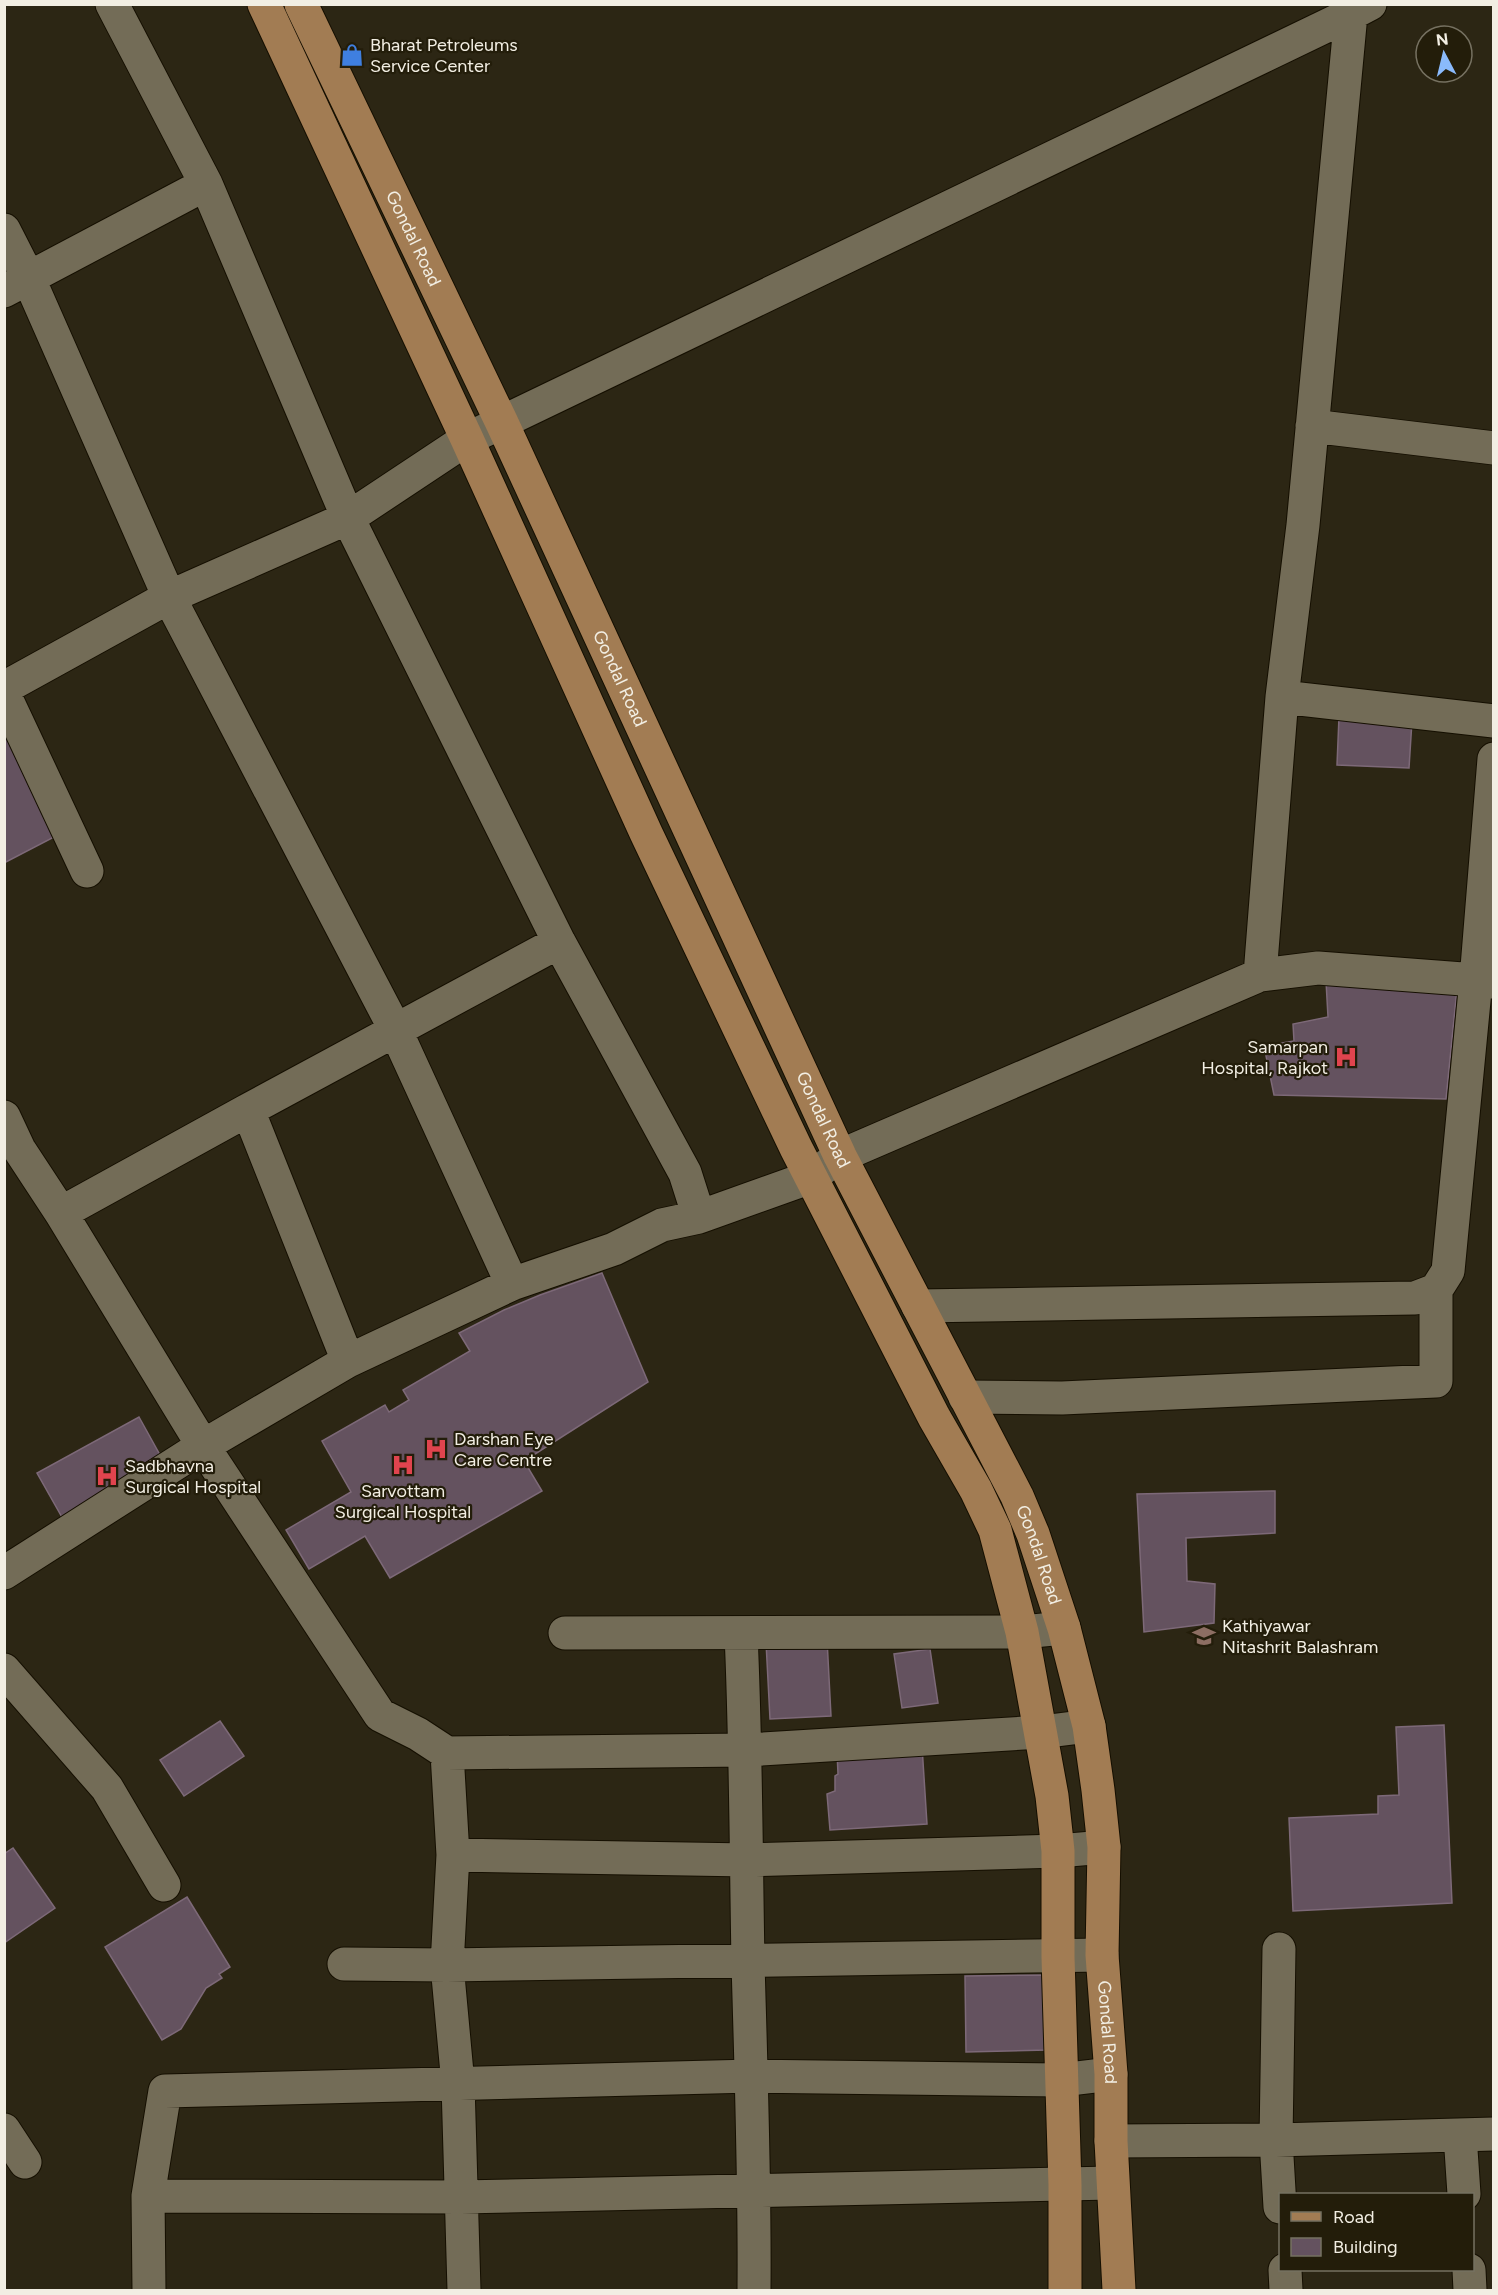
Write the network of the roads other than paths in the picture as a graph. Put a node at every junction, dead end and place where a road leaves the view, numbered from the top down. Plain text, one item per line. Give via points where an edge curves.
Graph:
1 (112, 4) edge
2 (264, 4) edge
3 (301, 4) edge
4 (1360, 10) edge
5 (206, 184) junction
6 (4, 230) edge
7 (17, 285) edge
8 (502, 423) junction
9 (1312, 426) junction
10 (467, 439) junction
11 (1494, 448) edge
12 (348, 518) junction
13 (169, 597) junction
14 (4, 688) edge
15 (4, 694) edge
16 (1282, 697) junction
17 (1494, 721) edge
18 (1494, 759) edge
19 (87, 871) dead end
20 (559, 942) junction
21 (1260, 975) junction
22 (1485, 981) edge
23 (395, 1029) junction
24 (248, 1110) junction
25 (4, 1117) edge
26 (12, 1154) edge
27 (840, 1156) junction
28 (811, 1177) junction
29 (61, 1213) junction
30 (699, 1217) junction
31 (512, 1284) junction
32 (1436, 1290) junction
33 (918, 1306) junction
34 (348, 1361) junction
35 (965, 1397) junction
36 (203, 1446) junction
37 (4, 1573) edge
38 (1064, 1628) junction
39 (1022, 1632) junction
40 (565, 1633) dead end
41 (741, 1634) junction
42 (4, 1670) edge
43 (1089, 1726) junction
44 (1041, 1732) junction
45 (747, 1750) junction
46 (447, 1754) junction
47 (1104, 1847) junction
48 (1058, 1851) junction
49 (453, 1855) junction
50 (748, 1860) junction
51 (164, 1885) dead end
52 (1279, 1949) dead end
53 (1102, 1955) junction
54 (1058, 1958) junction
55 (748, 1961) junction
56 (344, 1964) dead end
57 (447, 1965) junction
58 (1111, 2074) junction
59 (752, 2076) junction
60 (1061, 2080) junction
61 (458, 2084) junction
62 (4, 2130) edge
63 (1494, 2134) edge
64 (1460, 2135) junction
65 (1276, 2140) junction
66 (1111, 2141) junction
67 (25, 2162) dead end
68 (1112, 2183) junction
69 (1065, 2185) junction
70 (755, 2190) junction
71 (1280, 2193) edge
72 (1464, 2193) edge
73 (148, 2196) junction
74 (461, 2197) junction
75 (1284, 2271) edge
76 (1469, 2271) edge
77 (149, 2290) edge
78 (464, 2290) edge
79 (754, 2290) edge
80 (1065, 2290) edge
81 (1119, 2290) edge
82 (1286, 2290) edge
83 (1470, 2290) edge

1 - 5 street
2 - 10 main road, Gondal Road
3 - 8 main road, Gondal Road
4 - 8 street
4 - 9 street
5 - 7 street
5 - 12 street
6 - 7 street
7 - 13 street
8 - 10 street
8 - 27 main road, Gondal Road
9 - 11 street
9 - 16 street
10 - 12 street
10 - 28 main road, Gondal Road via 646,833
12 - 13 street
12 - 20 street
13 - 14 street
13 - 23 street
15 - 19 street
16 - 17 street
16 - 21 street
18 - 22 street
20 - 23 street
20 - 30 street via 685,1173
21 - 22 street via 1318,968
21 - 27 street
22 - 32 street via 1448,1270
23 - 24 street
23 - 31 street
24 - 29 street
24 - 34 street
25 - 26 street
26 - 29 street
27 - 28 street
27 - 33 main road, Gondal Road
28 - 30 street
28 - 39 main road, Gondal Road via 933,1417 976,1490 994,1530
29 - 36 street
30 - 31 street via 662,1225 614,1249
31 - 34 street
32 - 33 street via 1415,1298
32 - 35 street via 1436,1381 1062,1398
33 - 35 main road, Gondal Road
34 - 36 street
35 - 38 main road, Gondal Road via 1017,1496
36 - 37 street
36 - 46 street via 380,1715
38 - 39 street
38 - 43 main road, Gondal Road
39 - 41 street
39 - 44 main road, Gondal Road
40 - 41 street
41 - 45 street
42 - 51 street via 107,1788
43 - 44 street
43 - 47 main road, Gondal Road
44 - 45 street
44 - 48 main road, Gondal Road
45 - 46 street
45 - 50 street
46 - 49 street
47 - 48 street
47 - 53 main road, Gondal Road
48 - 50 street
48 - 54 main road, Gondal Road
49 - 50 street
49 - 57 street
50 - 55 street
52 - 65 street
53 - 54 street
53 - 58 main road, Gondal Road
54 - 55 street
54 - 60 main road, Gondal Road
55 - 57 street
55 - 59 street
56 - 57 street
57 - 61 street
58 - 60 street
58 - 66 main road, Gondal Road
59 - 60 street
59 - 61 street
59 - 70 street
60 - 69 main road, Gondal Road
61 - 73 street via 165,2091
61 - 74 street
62 - 67 street
63 - 64 street
64 - 65 street
64 - 72 street
65 - 66 street
65 - 71 street
66 - 68 main road, Gondal Road
68 - 69 street
68 - 81 main road, Gondal Road
69 - 70 street
69 - 80 main road, Gondal Road
70 - 74 street
70 - 79 street
73 - 74 street
73 - 77 street
74 - 78 street
75 - 82 street
76 - 83 street

